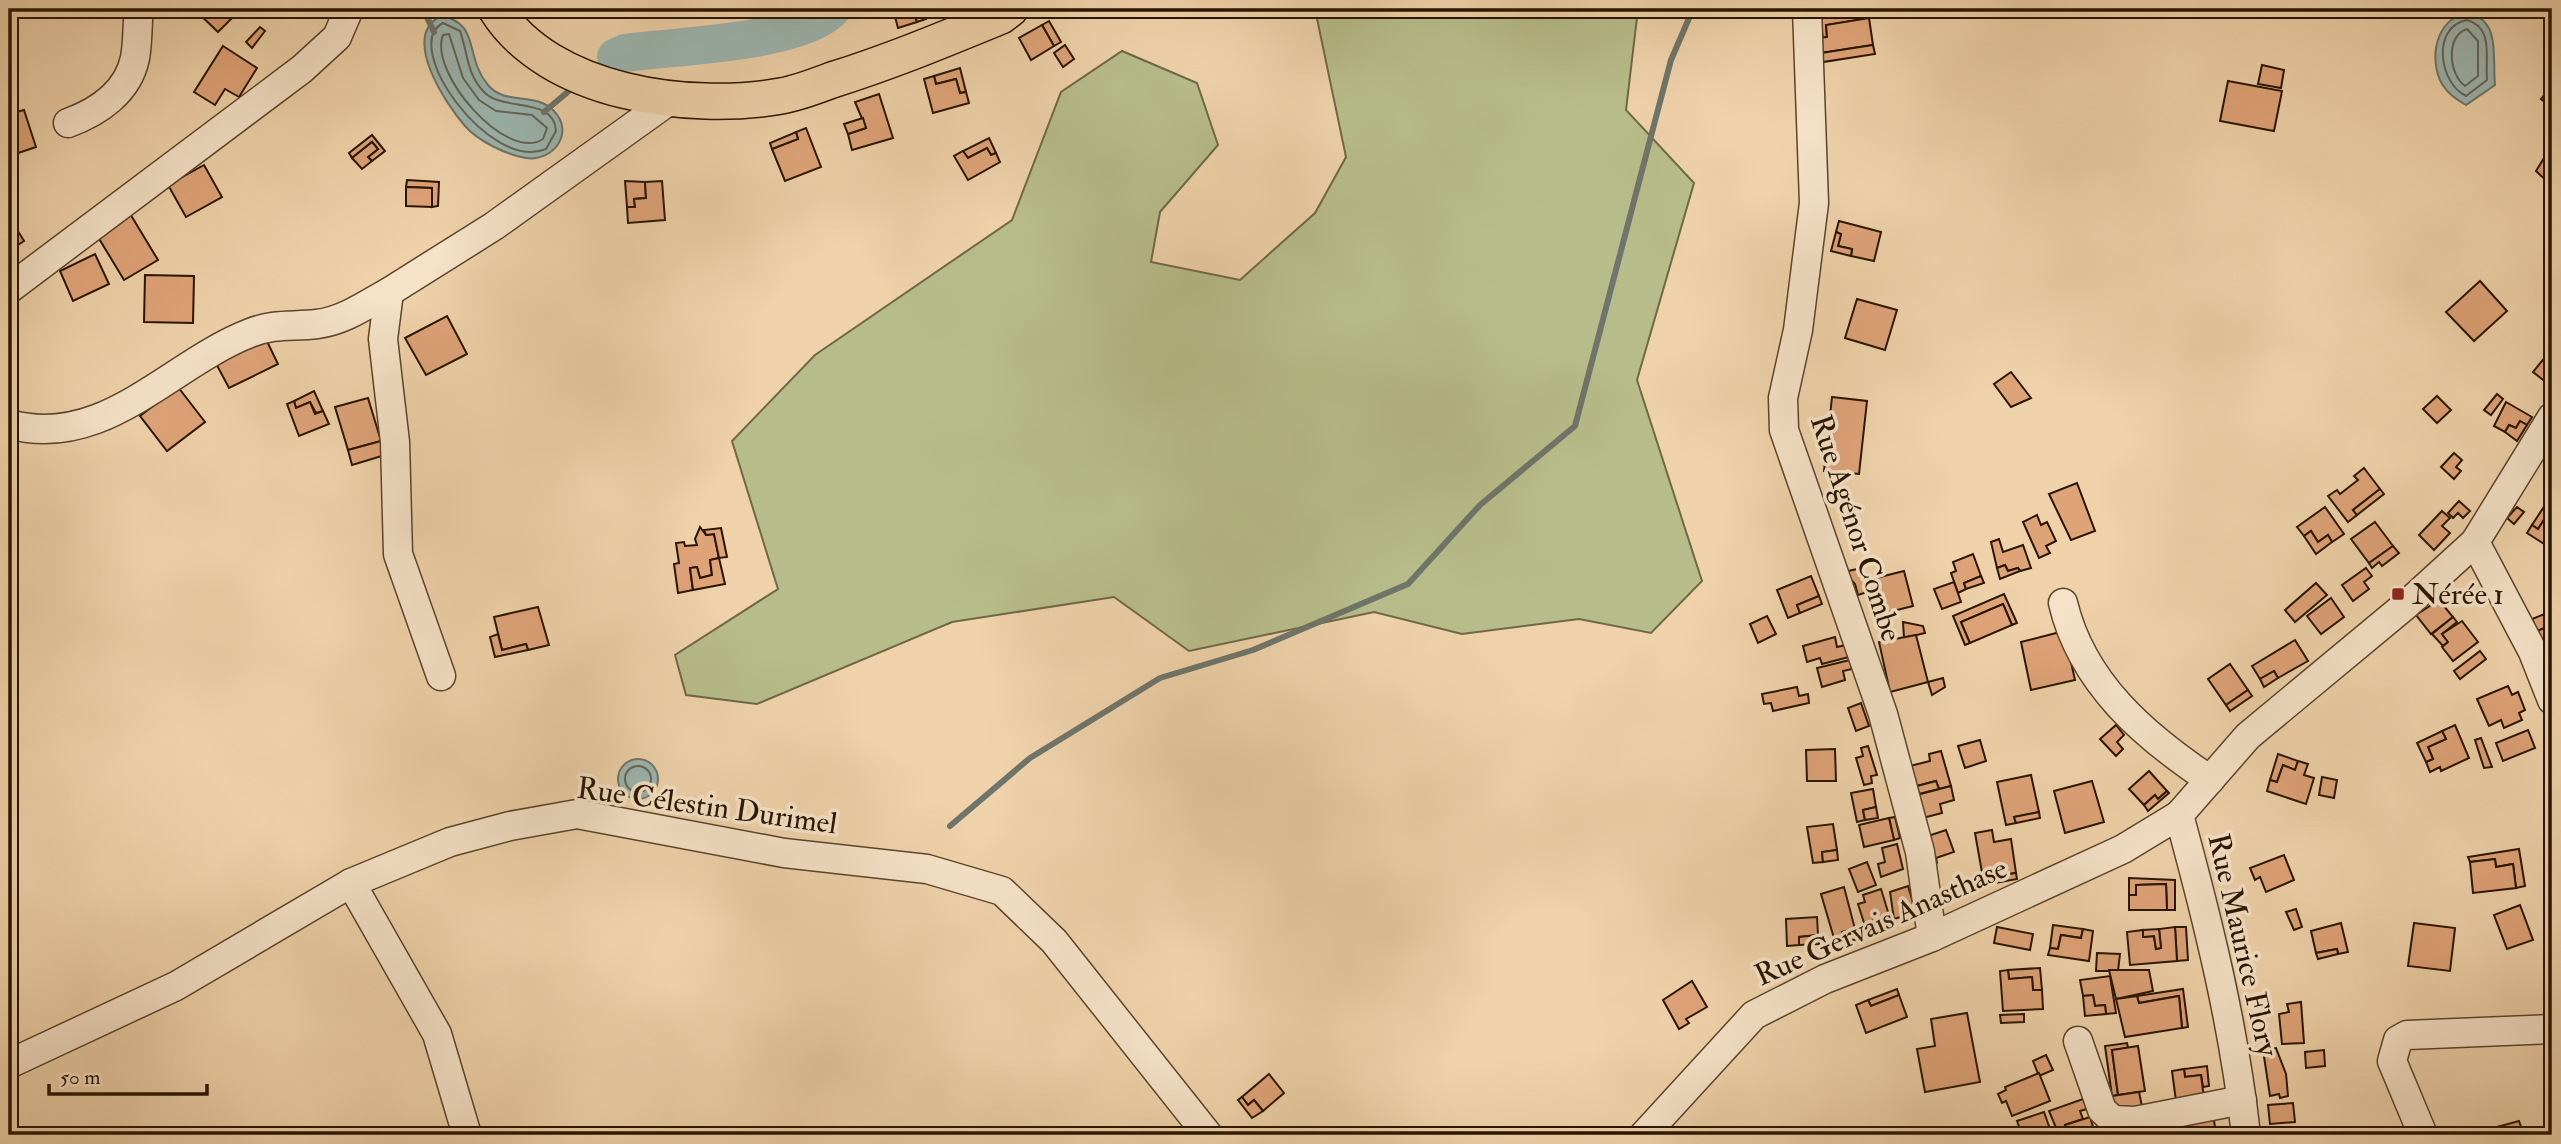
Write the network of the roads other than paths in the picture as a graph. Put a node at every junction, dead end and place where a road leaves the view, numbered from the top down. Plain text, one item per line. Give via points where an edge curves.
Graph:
1 (139, 9) edge
2 (349, 9) edge
3 (496, 9) edge
4 (1010, 9) edge
5 (1807, 9) edge
6 (670, 100) junction
7 (68, 123) dead end
8 (9, 289) edge
9 (390, 292) junction
10 (2552, 417) edge
11 (9, 424) edge
12 (2475, 542) junction
13 (2063, 603) dead end
14 (441, 676) dead end
15 (2552, 700) edge
16 (2210, 780) junction
17 (2179, 815) junction
18 (351, 883) junction
19 (1932, 937) junction
20 (2552, 1029) edge
21 (2078, 1041) dead end
22 (9, 1064) edge
23 (2242, 1100) junction
24 (467, 1135) edge
25 (1208, 1135) edge
26 (1644, 1135) edge
27 (2246, 1135) edge
28 (2423, 1135) edge

1 - 7 street via 134,62 125,80 94,113
2 - 8 street via 337,37 302,69
3 - 6 main road via 548,60 597,83
4 - 6 main road via 885,64 782,96
5 - 19 street, Rue Agénor Combe via 1814,203 1798,330 1783,398 1784,430 1883,713 1920,852
6 - 9 street via 494,226
9 - 11 street via 343,317 318,324 270,325 226,342 106,417 64,426
9 - 14 street via 383,339 396,442 398,554
10 - 12 street, Rue Maurice Flory
12 - 15 street via 2533,652
12 - 16 street, Rue Maurice Flory via 2248,736
13 - 16 street via 2080,652 2104,691 2171,754
16 - 17 street, Rue Maurice Flory
17 - 19 street, Rue Gervais Anasthase via 2123,849
17 - 23 street, Rue Maurice Flory via 2212,935
18 - 22 street, Rue Célestin Durimel via 176,986
18 - 24 street via 437,1034
18 - 25 street, Rue Célestin Durimel via 450,842 578,814 784,853 927,869 1002,891 1054,941
19 - 26 street, Rue Gervais Anasthase via 1825,979 1754,1015
20 - 28 street via 2407,1035 2398,1040 2392,1061
21 - 23 street via 2102,1110 2113,1120 2135,1121
23 - 27 street, Rue Maurice Flory

